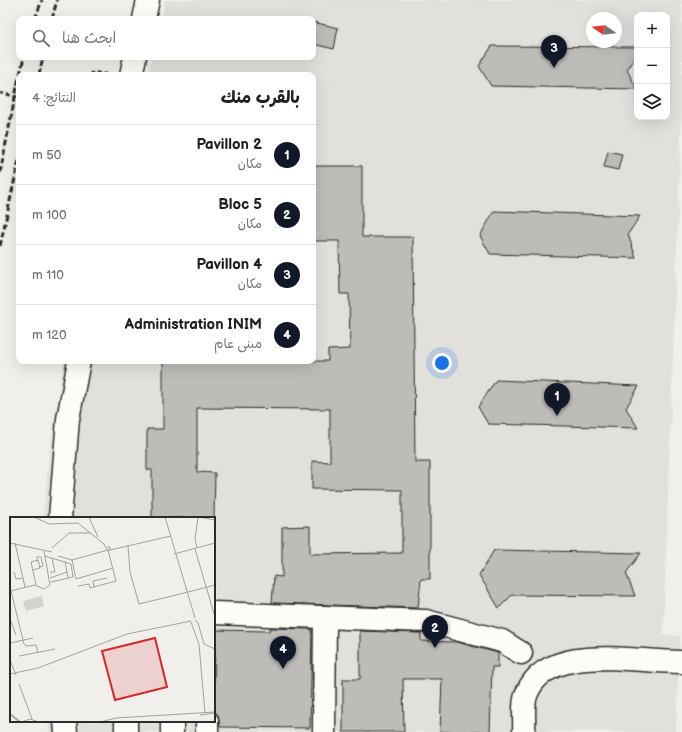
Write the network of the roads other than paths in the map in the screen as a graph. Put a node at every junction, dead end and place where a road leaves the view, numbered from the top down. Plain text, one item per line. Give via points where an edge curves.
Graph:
1 (148, 0) edge
2 (145, 16) edge
3 (134, 60) edge
4 (132, 72) edge
5 (78, 364) edge
6 (60, 517) edge
7 (215, 613) edge
8 (325, 617) junction
9 (521, 653) dead end
10 (682, 662) edge
11 (65, 722) edge
12 (66, 732) edge
13 (324, 732) edge
14 (524, 732) edge

1 - 2 lane
3 - 4 lane
5 - 6 lane via 68,419
7 - 8 lane
8 - 9 lane via 426,621 502,641
8 - 13 lane
10 - 14 lane via 581,659 562,662 547,669 529,688 526,694
11 - 12 lane

